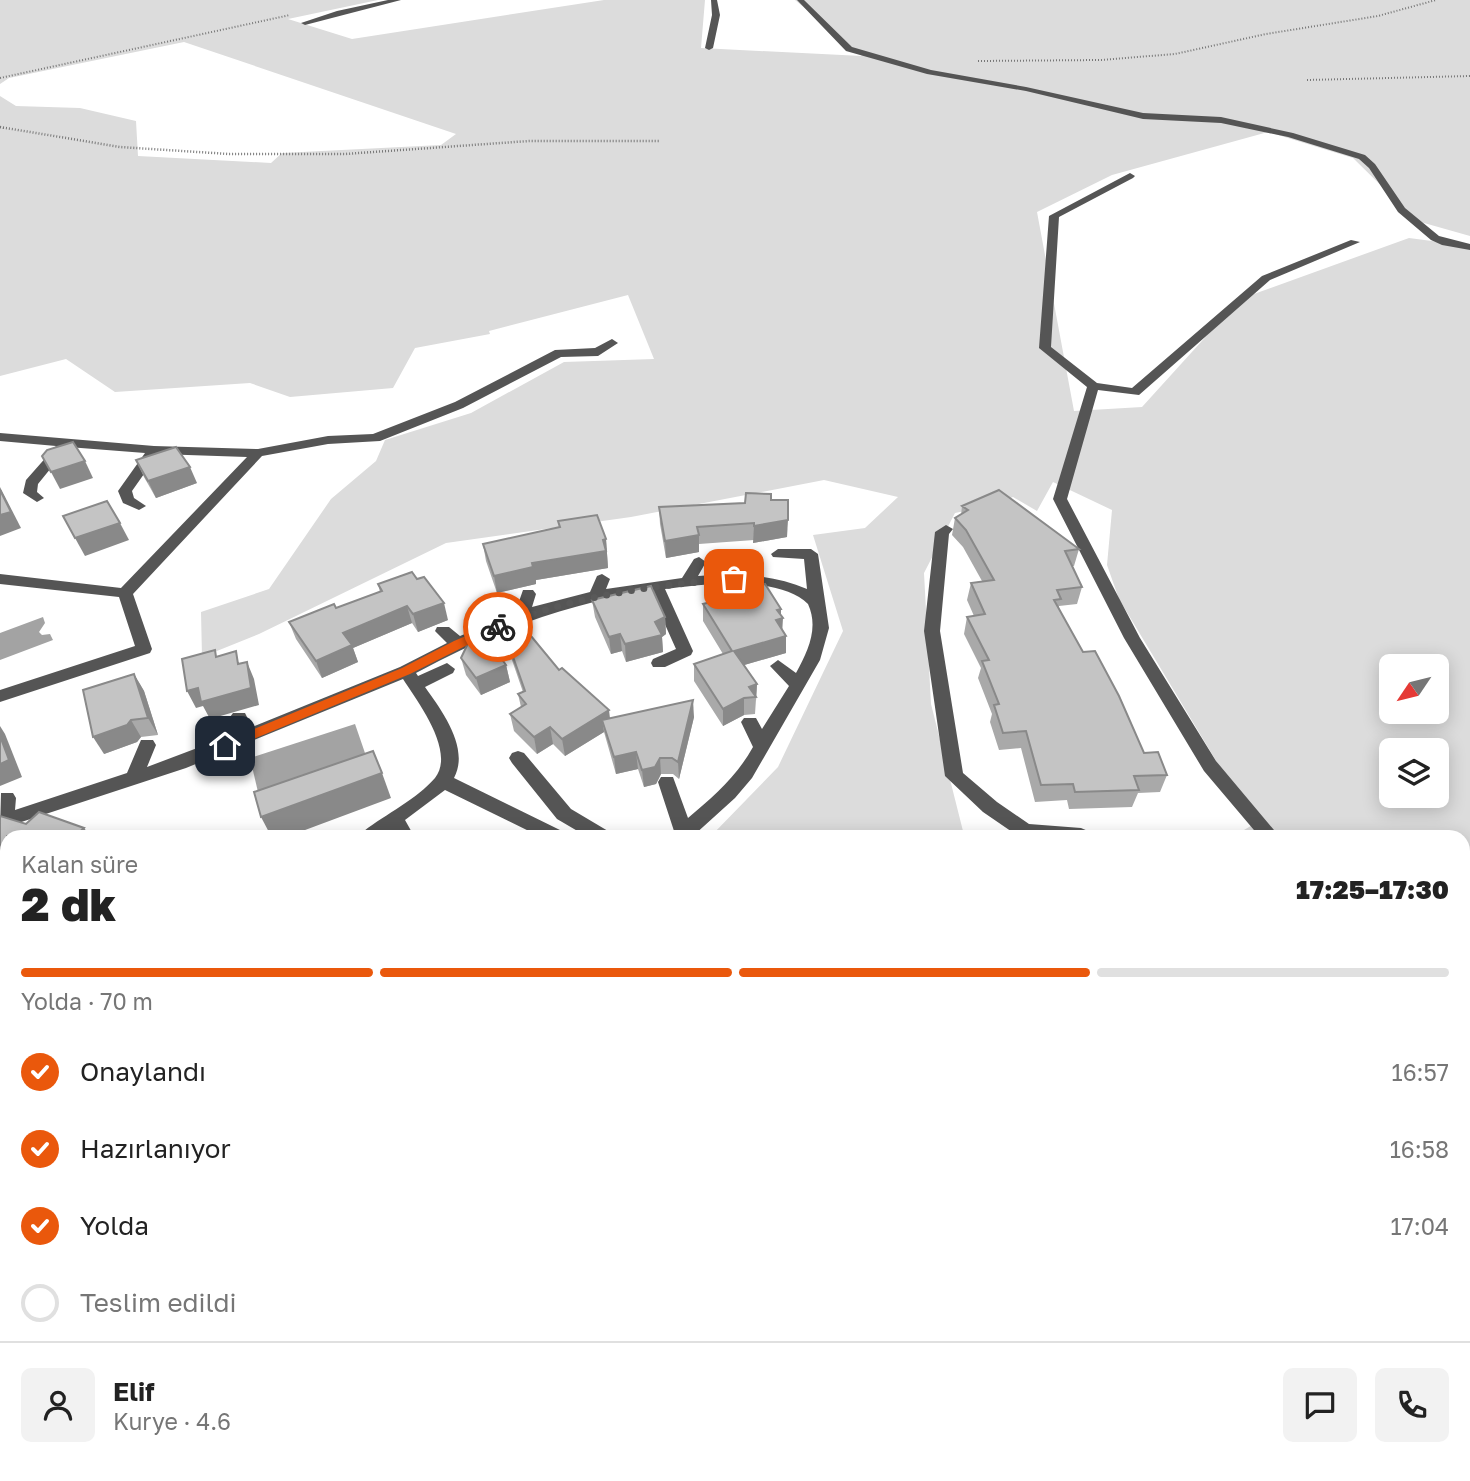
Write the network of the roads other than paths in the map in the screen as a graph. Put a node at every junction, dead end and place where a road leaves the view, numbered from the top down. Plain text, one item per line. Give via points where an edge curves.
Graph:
1 (398, 0) edge
2 (714, 0) edge
3 (800, 0) edge
4 (305, 23) dead end
5 (709, 48) dead end
6 (1130, 176) dead end
7 (1355, 242) dead end
8 (1470, 247) edge
9 (612, 343) dead end
10 (1093, 386) junction
11 (0, 437) edge
12 (66, 443) junction
13 (154, 450) junction
14 (258, 453) junction
15 (37, 498) dead end
16 (139, 506) dead end
17 (946, 528) dead end
18 (778, 554) dead end
19 (699, 562) dead end
20 (0, 579) edge
21 (602, 579) dead end
22 (686, 583) junction
23 (656, 587) junction
24 (125, 593) junction
25 (528, 594) dead end
26 (596, 596) junction
27 (816, 603) junction
28 (522, 617) junction
29 (443, 631) dead end
30 (458, 643) junction
31 (659, 663) dead end
32 (778, 666) dead end
33 (447, 669) dead end
34 (410, 678) junction
35 (797, 683) junction
36 (0, 696) edge
37 (239, 717) dead end
38 (750, 722) dead end
39 (247, 737) junction
40 (147, 745) dead end
41 (761, 746) junction
42 (518, 758) dead end
43 (134, 778) junction
44 (444, 781) junction
45 (667, 782) dead end
46 (7, 798) dead end
47 (394, 818) junction
48 (8, 823) edge
49 (379, 830) edge
50 (401, 830) edge
51 (543, 830) edge
52 (591, 830) edge
53 (681, 830) edge
54 (687, 830) edge
55 (1024, 830) edge
56 (1265, 830) edge

1 - 4 street
2 - 5 street via 716,15
3 - 8 street via 849,49 930,72 1143,116 1221,120 1362,157 1401,210 1434,238
6 - 10 street via 1054,216 1045,348
7 - 10 street via 1266,278 1135,393
9 - 14 street via 598,352 559,353 459,405 375,438 328,440
10 - 56 street via 1060,499 1132,638 1210,766
11 - 12 street
12 - 13 street
12 - 15 street via 31,483 30,492
13 - 14 street
13 - 16 street via 127,487 128,500
14 - 24 street
17 - 55 street via 932,631 954,776
18 - 27 street via 811,554
19 - 22 street
20 - 24 street
21 - 26 street
22 - 23 street
22 - 27 street via 734,579 783,585
23 - 26 street
23 - 31 street via 685,652
24 - 36 street via 144,649
25 - 28 street
26 - 28 street
27 - 35 street via 822,620 817,648
28 - 30 street
29 - 30 street
30 - 34 street
32 - 35 street
33 - 34 street
34 - 39 street via 346,688
34 - 44 street via 446,735 451,760
35 - 41 street
37 - 39 street
38 - 41 street
39 - 43 street
40 - 43 street
41 - 54 street via 742,778
42 - 52 street via 564,814
43 - 48 street
44 - 47 street
44 - 51 street
45 - 53 street
46 - 48 street
47 - 49 street
47 - 50 street

